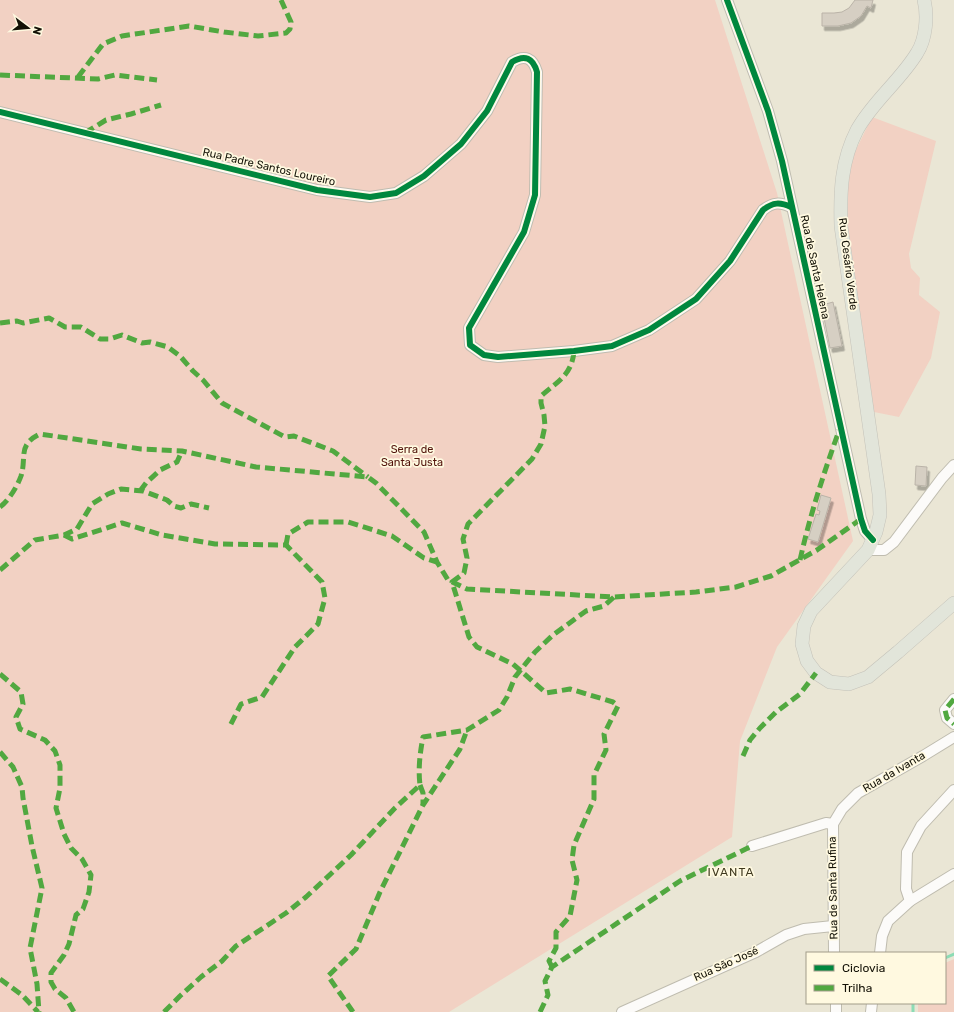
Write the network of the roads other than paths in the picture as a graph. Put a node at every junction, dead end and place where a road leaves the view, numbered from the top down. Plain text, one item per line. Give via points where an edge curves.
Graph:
1 (727, 0) edge
2 (924, 0) edge
3 (0, 112) edge
4 (791, 207) junction
5 (954, 465) edge
6 (870, 545) junction
7 (954, 602) edge
8 (954, 699) edge
9 (954, 724) edge
10 (954, 737) edge
11 (954, 790) edge
12 (833, 824) junction
13 (752, 846) dead end
14 (954, 874) edge
15 (910, 901) junction
16 (832, 926) junction
17 (834, 952) edge
18 (880, 952) edge
19 (622, 1012) edge

1 - 4 street, Rua de Santa Helena via 768,111
2 - 6 main road, Rua Cesário Verde via 926,29 918,52 857,130 846,157 840,193 841,226 880,494 880,515
3 - 4 street, Rua Padre Santos Loureiro via 317,190 370,197 396,193 424,176 460,144 487,111 512,62 524,57 532,60 537,72 535,195 524,232 469,328 470,345 484,355 498,357 612,346 649,330 696,299 730,261 763,210 777,202
4 - 6 street, Rua de Santa Helena via 861,519
5 - 6 street via 894,542 884,550
6 - 7 main road via 811,611 804,626 802,644 807,661 816,673 830,682 849,684 868,677
8 - 9 street via 945,710 947,718
10 - 12 street, Rua da Ivanta via 858,793 842,809
11 - 15 street via 920,826 907,852 906,889
12 - 13 street via 826,823
12 - 16 street, Rua de Santa Rufina
14 - 15 street
15 - 18 street via 888,921 882,936
16 - 17 street, Rua de Santa Rufina
16 - 19 street, Rua São José via 804,929 786,935 756,952

